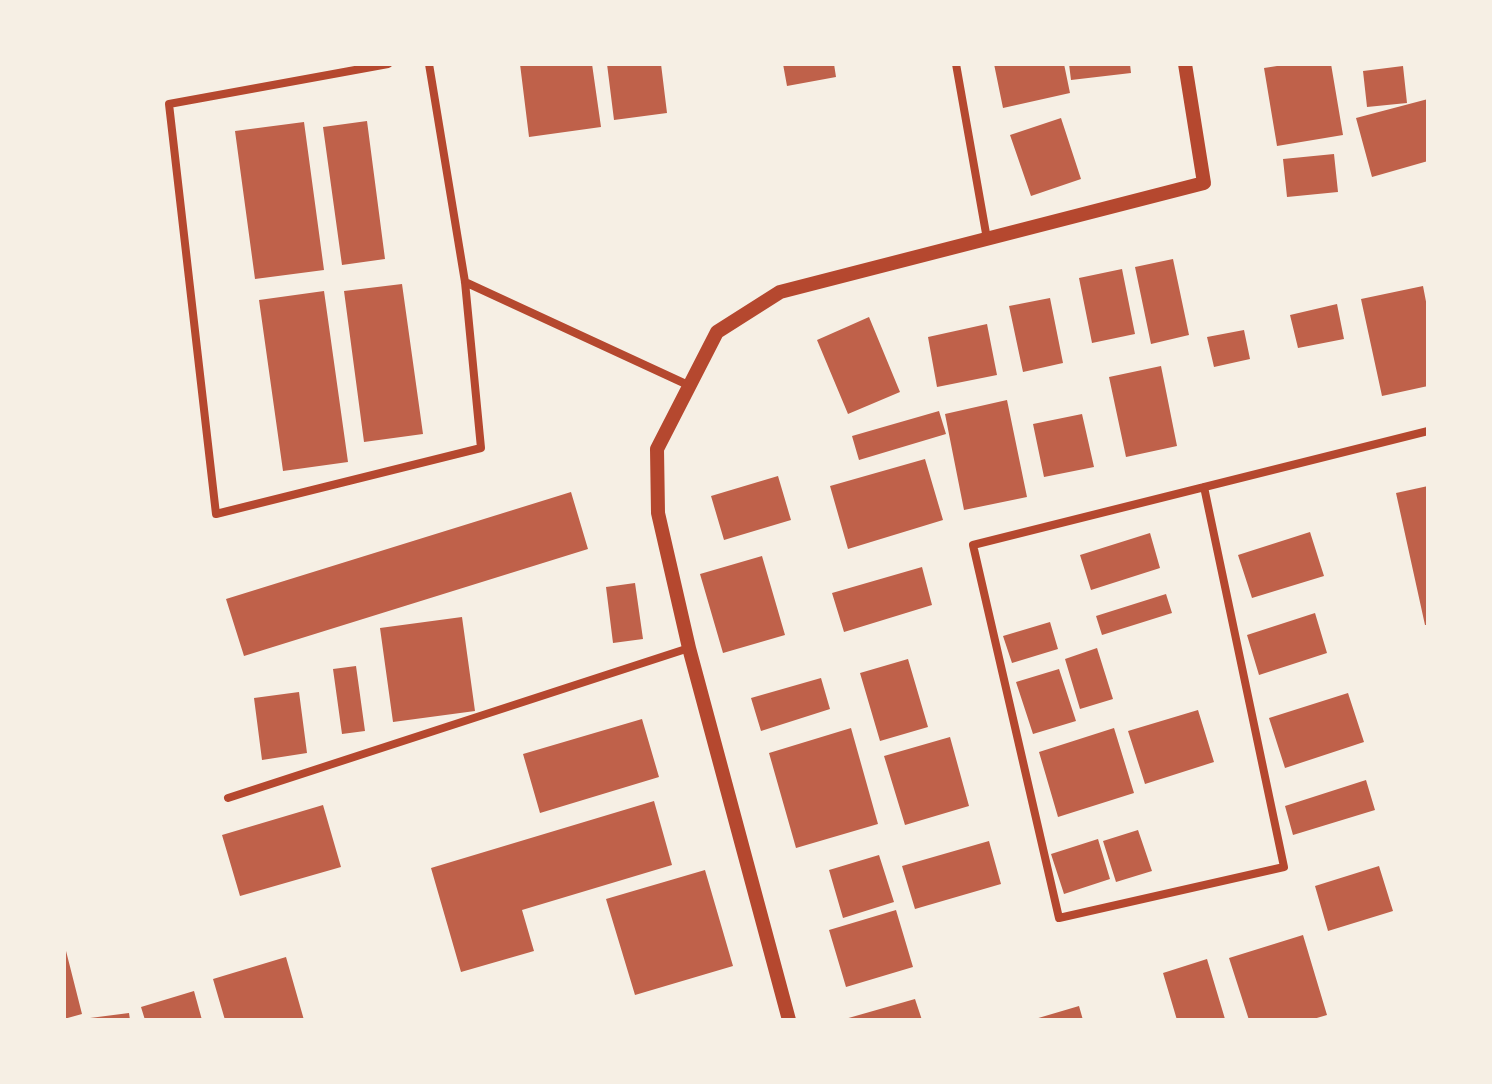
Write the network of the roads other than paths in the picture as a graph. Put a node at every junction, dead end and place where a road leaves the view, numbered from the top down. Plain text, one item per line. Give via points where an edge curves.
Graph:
1 (388, 64) edge
2 (429, 64) edge
3 (956, 64) edge
4 (1185, 64) edge
5 (987, 239) junction
6 (465, 282) junction
7 (688, 385) junction
8 (1428, 431) edge
9 (1204, 487) junction
10 (689, 648) junction
11 (228, 798) dead end
12 (789, 1020) edge

1 - 6 street via 169,104 216,514 481,448
2 - 6 street
3 - 5 street
4 - 5 street via 1204,183
5 - 7 street via 780,292 717,332
6 - 7 street
7 - 10 street via 657,449 658,513
8 - 9 street
9 - 9 street via 1284,867 1059,918 973,545
10 - 11 street
10 - 12 street

